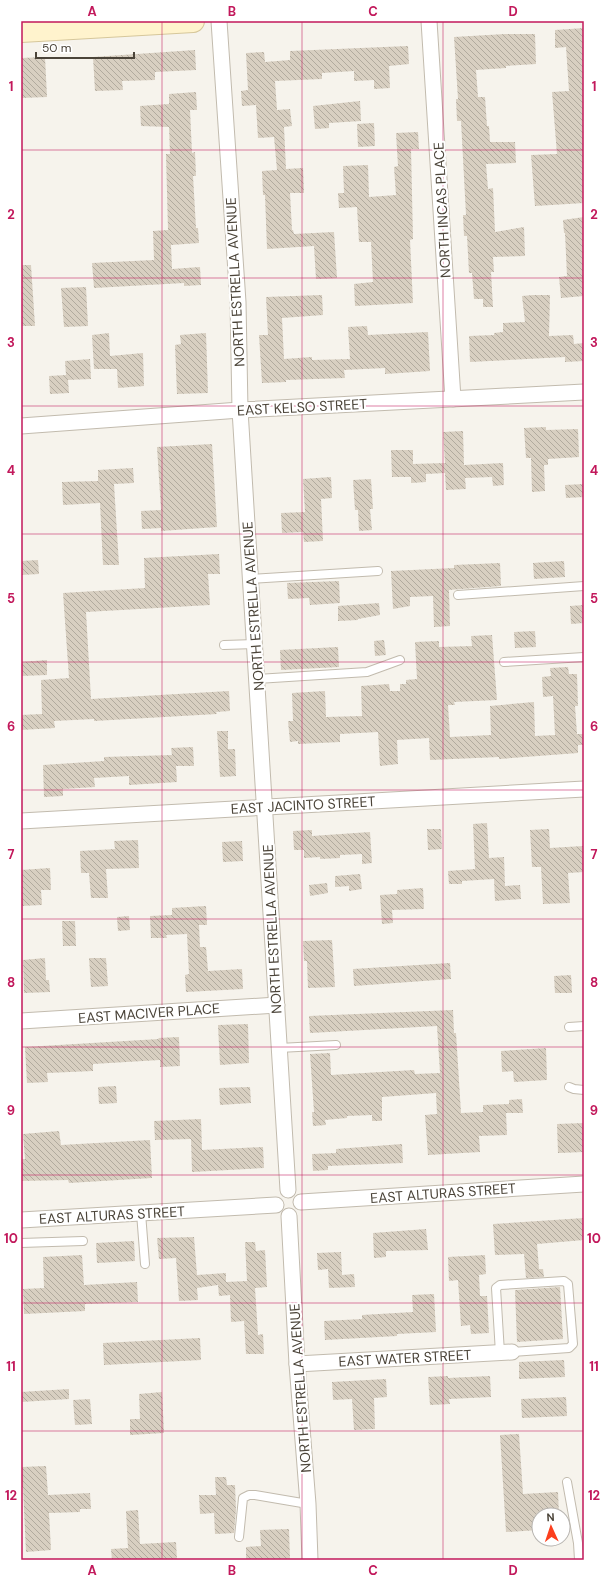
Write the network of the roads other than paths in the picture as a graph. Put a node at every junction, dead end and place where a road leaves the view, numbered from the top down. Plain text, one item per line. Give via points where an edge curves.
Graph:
1 (193, 21) edge
2 (219, 21) edge
3 (429, 21) edge
4 (21, 31) edge
5 (584, 392) edge
6 (453, 399) junction
7 (240, 410) junction
8 (21, 426) edge
9 (378, 571) dead end
10 (251, 579) junction
11 (584, 586) edge
12 (458, 594) dead end
13 (255, 644) junction
14 (224, 645) dead end
15 (584, 658) edge
16 (400, 660) dead end
17 (504, 662) dead end
18 (257, 679) junction
19 (584, 789) edge
20 (265, 807) junction
21 (21, 821) edge
22 (277, 1005) junction
23 (21, 1021) edge
24 (584, 1026) edge
25 (569, 1027) dead end
26 (336, 1045) dead end
27 (279, 1048) junction
28 (569, 1087) dead end
29 (584, 1090) edge
30 (584, 1184) edge
31 (288, 1190) junction
32 (301, 1202) junction
33 (276, 1205) junction
34 (141, 1213) junction
35 (289, 1216) junction
36 (21, 1220) edge
37 (83, 1241) dead end
38 (21, 1243) edge
39 (145, 1264) dead end
40 (506, 1353) junction
41 (297, 1364) junction
42 (567, 1482) dead end
43 (308, 1504) junction
44 (240, 1537) dead end
45 (310, 1560) edge
46 (579, 1560) edge

1 - 4 street
2 - 7 street, NORTH ESTRELLA AVENUE via 238,302
3 - 6 street, NORTH INCAS PLACE
5 - 6 street, EAST KELSO STREET
6 - 7 street, EAST KELSO STREET
7 - 8 street, EAST KELSO STREET
7 - 10 street, NORTH ESTRELLA AVENUE
9 - 10 lane
10 - 13 street, NORTH ESTRELLA AVENUE
11 - 12 lane
13 - 14 lane
13 - 18 street, NORTH ESTRELLA AVENUE
15 - 17 lane
16 - 18 lane via 366,672
18 - 20 street, NORTH ESTRELLA AVENUE
19 - 20 street, EAST JACINTO STREET
20 - 21 street, EAST JACINTO STREET
20 - 22 street, NORTH ESTRELLA AVENUE
22 - 23 street, EAST MACIVER PLACE
22 - 27 street, NORTH ESTRELLA AVENUE
24 - 25 lane
26 - 27 lane
27 - 31 street, NORTH ESTRELLA AVENUE
28 - 29 lane
30 - 32 street, EAST ALTURAS STREET
31 - 32 street via 299,1195
31 - 33 street via 280,1193
32 - 35 street via 297,1213
33 - 34 street, EAST ALTURAS STREET
33 - 35 street via 279,1212
34 - 36 street, EAST ALTURAS STREET
34 - 39 lane
35 - 41 street, NORTH ESTRELLA AVENUE
37 - 38 lane
40 - 40 lane via 496,1288 500,1285 564,1281 568,1284 573,1344 569,1348
40 - 41 street, EAST WATER STREET
41 - 43 street, NORTH ESTRELLA AVENUE
42 - 46 lane
43 - 44 lane via 249,1495 243,1498
43 - 45 street, NORTH ESTRELLA AVENUE

